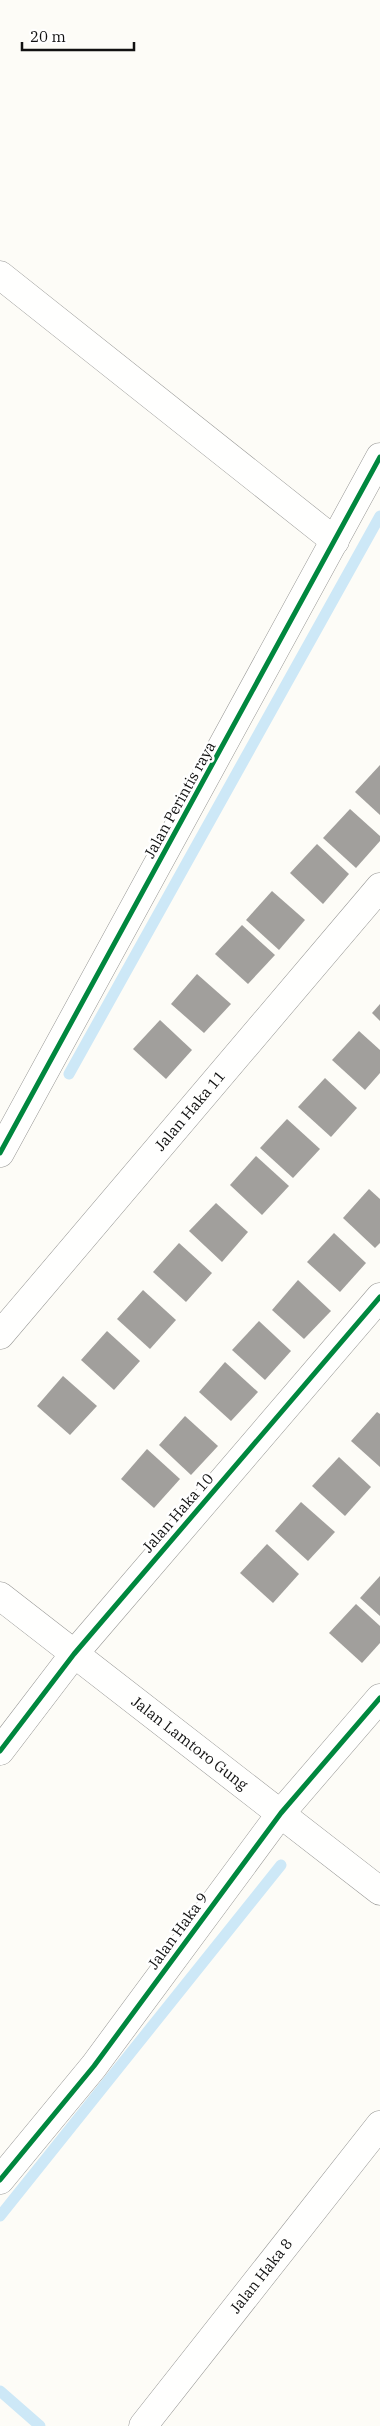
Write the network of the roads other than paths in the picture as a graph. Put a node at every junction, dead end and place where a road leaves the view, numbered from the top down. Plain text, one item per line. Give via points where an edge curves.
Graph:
1 (0, 275) edge
2 (380, 457) edge
3 (335, 541) junction
4 (380, 887) edge
5 (0, 1153) edge
6 (380, 1297) edge
7 (0, 1335) edge
8 (0, 1596) edge
9 (74, 1654) junction
10 (380, 1698) edge
11 (0, 1750) edge
12 (281, 1813) junction
13 (380, 1891) edge
14 (380, 2125) edge
15 (0, 2180) edge
16 (143, 2426) edge

1 - 3 street
2 - 3 street, Jalan Perintis raya
3 - 5 street, Jalan Perintis raya
4 - 7 street, Jalan Haka 11
6 - 9 street, Jalan Haka 10
8 - 9 street, Jalan Lamtoro Gung
9 - 11 street, Jalan Haka 10
9 - 12 street, Jalan Lamtoro Gung
10 - 12 street, Jalan Haka 9
12 - 13 street, Jalan Lamtoro Gung
12 - 15 street, Jalan Haka 9 via 94,2066
14 - 16 street, Jalan Haka 8

